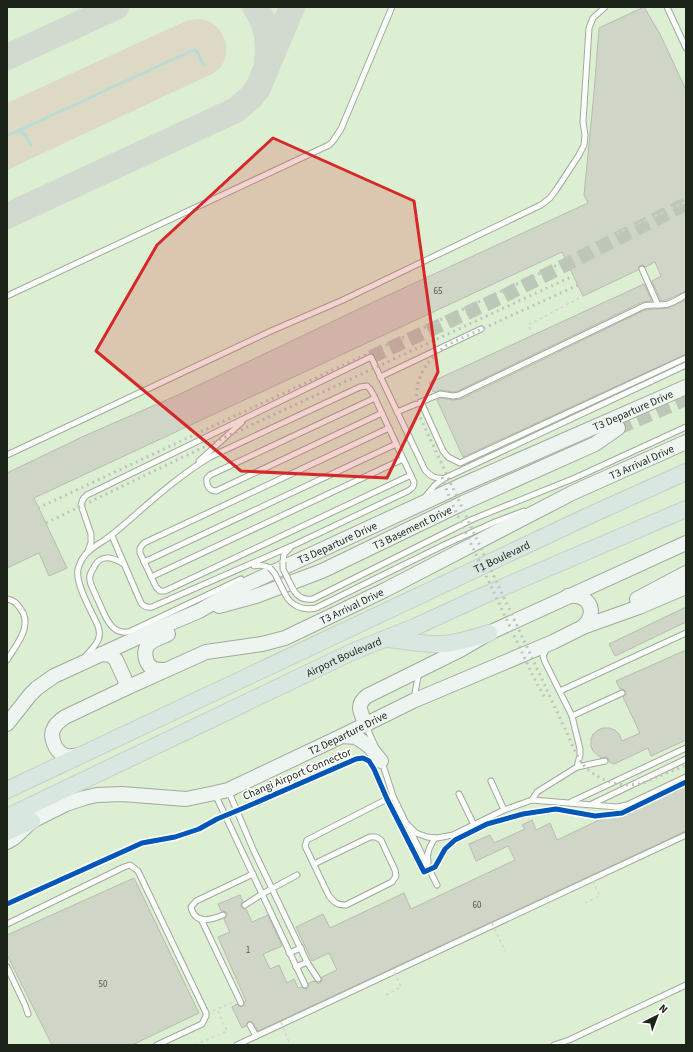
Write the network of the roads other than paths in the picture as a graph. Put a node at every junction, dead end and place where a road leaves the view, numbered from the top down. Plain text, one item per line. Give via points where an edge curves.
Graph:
1 (392, 7) edge
2 (604, 7) edge
3 (667, 7) edge
4 (686, 48) edge
5 (642, 269) dead end
6 (7, 296) edge
7 (686, 296) edge
8 (658, 305) junction
9 (481, 329) dead end
10 (686, 358) edge
11 (686, 365) edge
12 (380, 377) junction
13 (686, 386) edge
14 (375, 398) junction
15 (422, 402) junction
16 (397, 412) junction
17 (382, 413) junction
18 (247, 418) junction
19 (686, 427) edge
20 (389, 428) junction
21 (618, 428) tunnel mouth
22 (686, 442) edge
23 (396, 444) junction
24 (7, 454) edge
25 (403, 459) junction
26 (187, 472) junction
27 (686, 472) edge
28 (411, 475) junction
29 (445, 478) junction
30 (572, 493) junction
31 (414, 507) junction
32 (686, 509) edge
33 (112, 536) junction
34 (686, 543) edge
35 (294, 545) junction
36 (88, 551) junction
37 (144, 562) junction
38 (124, 565) junction
39 (245, 567) junction
40 (269, 572) junction
41 (686, 573) edge
42 (151, 577) junction
43 (686, 587) edge
44 (568, 596) junction
45 (7, 600) edge
46 (196, 612) junction
47 (608, 618) junction
48 (583, 627) junction
49 (488, 633) junction
50 (686, 633) edge
51 (553, 642) junction
52 (318, 644) junction
53 (102, 654) junction
54 (7, 660) edge
55 (77, 666) junction
56 (164, 670) junction
57 (420, 670) junction
58 (124, 689) junction
59 (560, 692) junction
60 (622, 693) dead end
61 (413, 701) junction
62 (572, 716) junction
63 (7, 724) edge
64 (366, 725) junction
65 (342, 736) junction
66 (686, 748) edge
67 (79, 755) junction
68 (686, 759) edge
69 (381, 761) junction
70 (605, 761) dead end
71 (577, 767) junction
72 (686, 777) edge
73 (491, 781) dead end
74 (7, 790) edge
75 (222, 791) junction
76 (459, 794) dead end
77 (393, 796) junction
78 (532, 800) junction
79 (569, 803) junction
80 (592, 805) junction
81 (504, 810) junction
82 (7, 817) edge
83 (32, 822) junction
84 (406, 823) junction
85 (474, 825) junction
86 (7, 832) edge
87 (686, 835) edge
88 (436, 838) junction
89 (7, 842) edge
90 (253, 848) junction
91 (243, 853) junction
92 (314, 864) junction
93 (430, 869) junction
94 (253, 874) junction
95 (297, 875) dead end
96 (437, 885) dead end
97 (272, 888) junction
98 (262, 894) junction
99 (245, 905) dead end
100 (223, 915) dead end
101 (201, 919) junction
102 (7, 924) edge
103 (301, 948) junction
104 (289, 953) junction
105 (308, 962) junction
106 (7, 967) edge
107 (296, 967) junction
108 (318, 979) dead end
109 (305, 985) dead end
110 (686, 985) edge
111 (240, 1001) road end
112 (28, 1014) dead end
113 (250, 1025) dead end
114 (256, 1036) junction
115 (157, 1045) edge
116 (237, 1045) edge
117 (554, 1045) edge

1 - 6 lane via 341,129 329,145
2 - 24 lane via 593,18 589,28 583,122 588,134 579,155 550,198 541,205 343,300
3 - 4 lane
5 - 8 lane
7 - 8 lane via 668,304
8 - 15 lane via 644,306 459,395 440,394
9 - 12 lane
10 - 15 lane via 460,463 448,457 443,451
11 - 29 lane
12 - 16 lane
12 - 18 lane via 371,357
13 - 31 main road, T3 Departure Drive
14 - 17 lane
14 - 17 lane via 210,475 206,481 209,488 216,491
14 - 26 lane via 367,386 360,387 210,457
15 - 16 lane
16 - 29 lane via 425,470 434,478
17 - 20 lane
18 - 26 lane
18 - 36 lane via 83,499 81,505 91,534
19 - 35 lane, bridge via 575,478 473,519 313,599 298,596 283,569 284,554
20 - 23 lane
20 - 37 lane via 144,544 140,548
21 - 46 main road, T3 Basement Drive via 595,444 463,503 322,571 256,596
22 - 30 main road, T3 Arrival Drive
23 - 25 lane
23 - 37 lane
25 - 28 lane
25 - 42 lane
26 - 33 lane
27 - 52 highway, T1 Boulevard
28 - 35 lane via 414,482 412,489
28 - 42 lane via 165,591 160,592
29 - 31 lane
30 - 40 lane, bridge via 495,522 446,544 316,608 305,609 295,606 284,594 275,574
30 - 56 main road, T3 Arrival Drive via 385,590 285,638 206,652
31 - 40 main road, T3 Departure Drive
32 - 82 highway, Airport Boulevard via 352,652
33 - 36 lane
33 - 38 lane
34 - 44 main road
35 - 39 lane
36 - 55 lane via 82,559 78,573 80,586 100,636
37 - 42 lane
38 - 39 lane via 143,606 148,608
38 - 40 lane via 103,558 91,571 90,581 109,623 121,632 131,631 241,579
39 - 40 lane via 264,565
40 - 46 main road, T3 Departure Drive
41 - 47 main road via 636,599
43 - 47 main road, T2 Departure Drive
44 - 48 main road via 581,597 590,605 591,617
44 - 49 main road
45 - 54 lane via 12,600 22,609 26,628
46 - 53 main road, T3 Departure Drive
46 - 56 main road via 171,632 148,645 145,655 149,664 156,670
47 - 48 main road, T2 Departure Drive
48 - 51 main road, T2 Departure Drive
49 - 52 highway via 468,640 442,644 357,638
49 - 57 main road
50 - 59 lane
51 - 59 lane via 543,656
51 - 61 main road, T2 Departure Drive
52 - 67 highway, Airport Boulevard
53 - 55 main road, T3 Departure Drive
53 - 58 main road via 110,655 116,660 126,682
55 - 63 main road, T3 Departure Drive via 54,676 37,688
56 - 58 main road, T3 Arrival Drive
57 - 61 lane
57 - 64 main road via 364,698 360,709
58 - 67 main road, T3 Arrival Drive via 65,717 54,727 52,735 57,750 68,756
59 - 62 lane
60 - 62 lane
61 - 64 main road, T2 Departure Drive
62 - 71 lane via 580,749
64 - 65 main road, T2 Departure Drive
64 - 69 lane
65 - 69 main road via 356,736 369,746
65 - 75 main road, T2 Departure Drive
66 - 79 lane
67 - 74 highway, Airport Boulevard
68 - 80 lane
69 - 77 lane
70 - 71 lane
71 - 78 lane via 538,792
72 - 80 lane via 627,805
73 - 81 lane
75 - 83 main road, T2 Departure Drive via 186,800 122,794 97,795 66,804
75 - 90 lane
75 - 91 lane
76 - 85 lane
77 - 84 lane
77 - 92 lane via 308,840 305,846
78 - 79 lane
78 - 81 lane
79 - 80 lane
81 - 85 lane
83 - 86 highway
83 - 89 main road, T2 Departure Drive
84 - 88 lane via 416,833
84 - 93 lane
85 - 88 lane via 454,835
87 - 114 lane
88 - 93 lane via 430,845 427,857
90 - 91 lane
90 - 97 lane
91 - 94 lane
92 - 92 lane via 370,837 376,837 381,840 396,876 392,882 346,905 341,905 329,896
93 - 96 lane
94 - 98 lane
94 - 101 lane via 195,902 192,910
95 - 97 lane
97 - 98 lane
97 - 103 lane
98 - 99 lane
98 - 104 lane
100 - 101 lane via 207,920
101 - 111 lane
102 - 115 lane via 124,867 130,865 135,868 206,1013 202,1024
103 - 104 lane
103 - 105 lane
104 - 107 lane
105 - 107 lane
105 - 108 lane
106 - 112 lane
107 - 109 lane
110 - 117 lane
113 - 114 lane
114 - 116 lane

